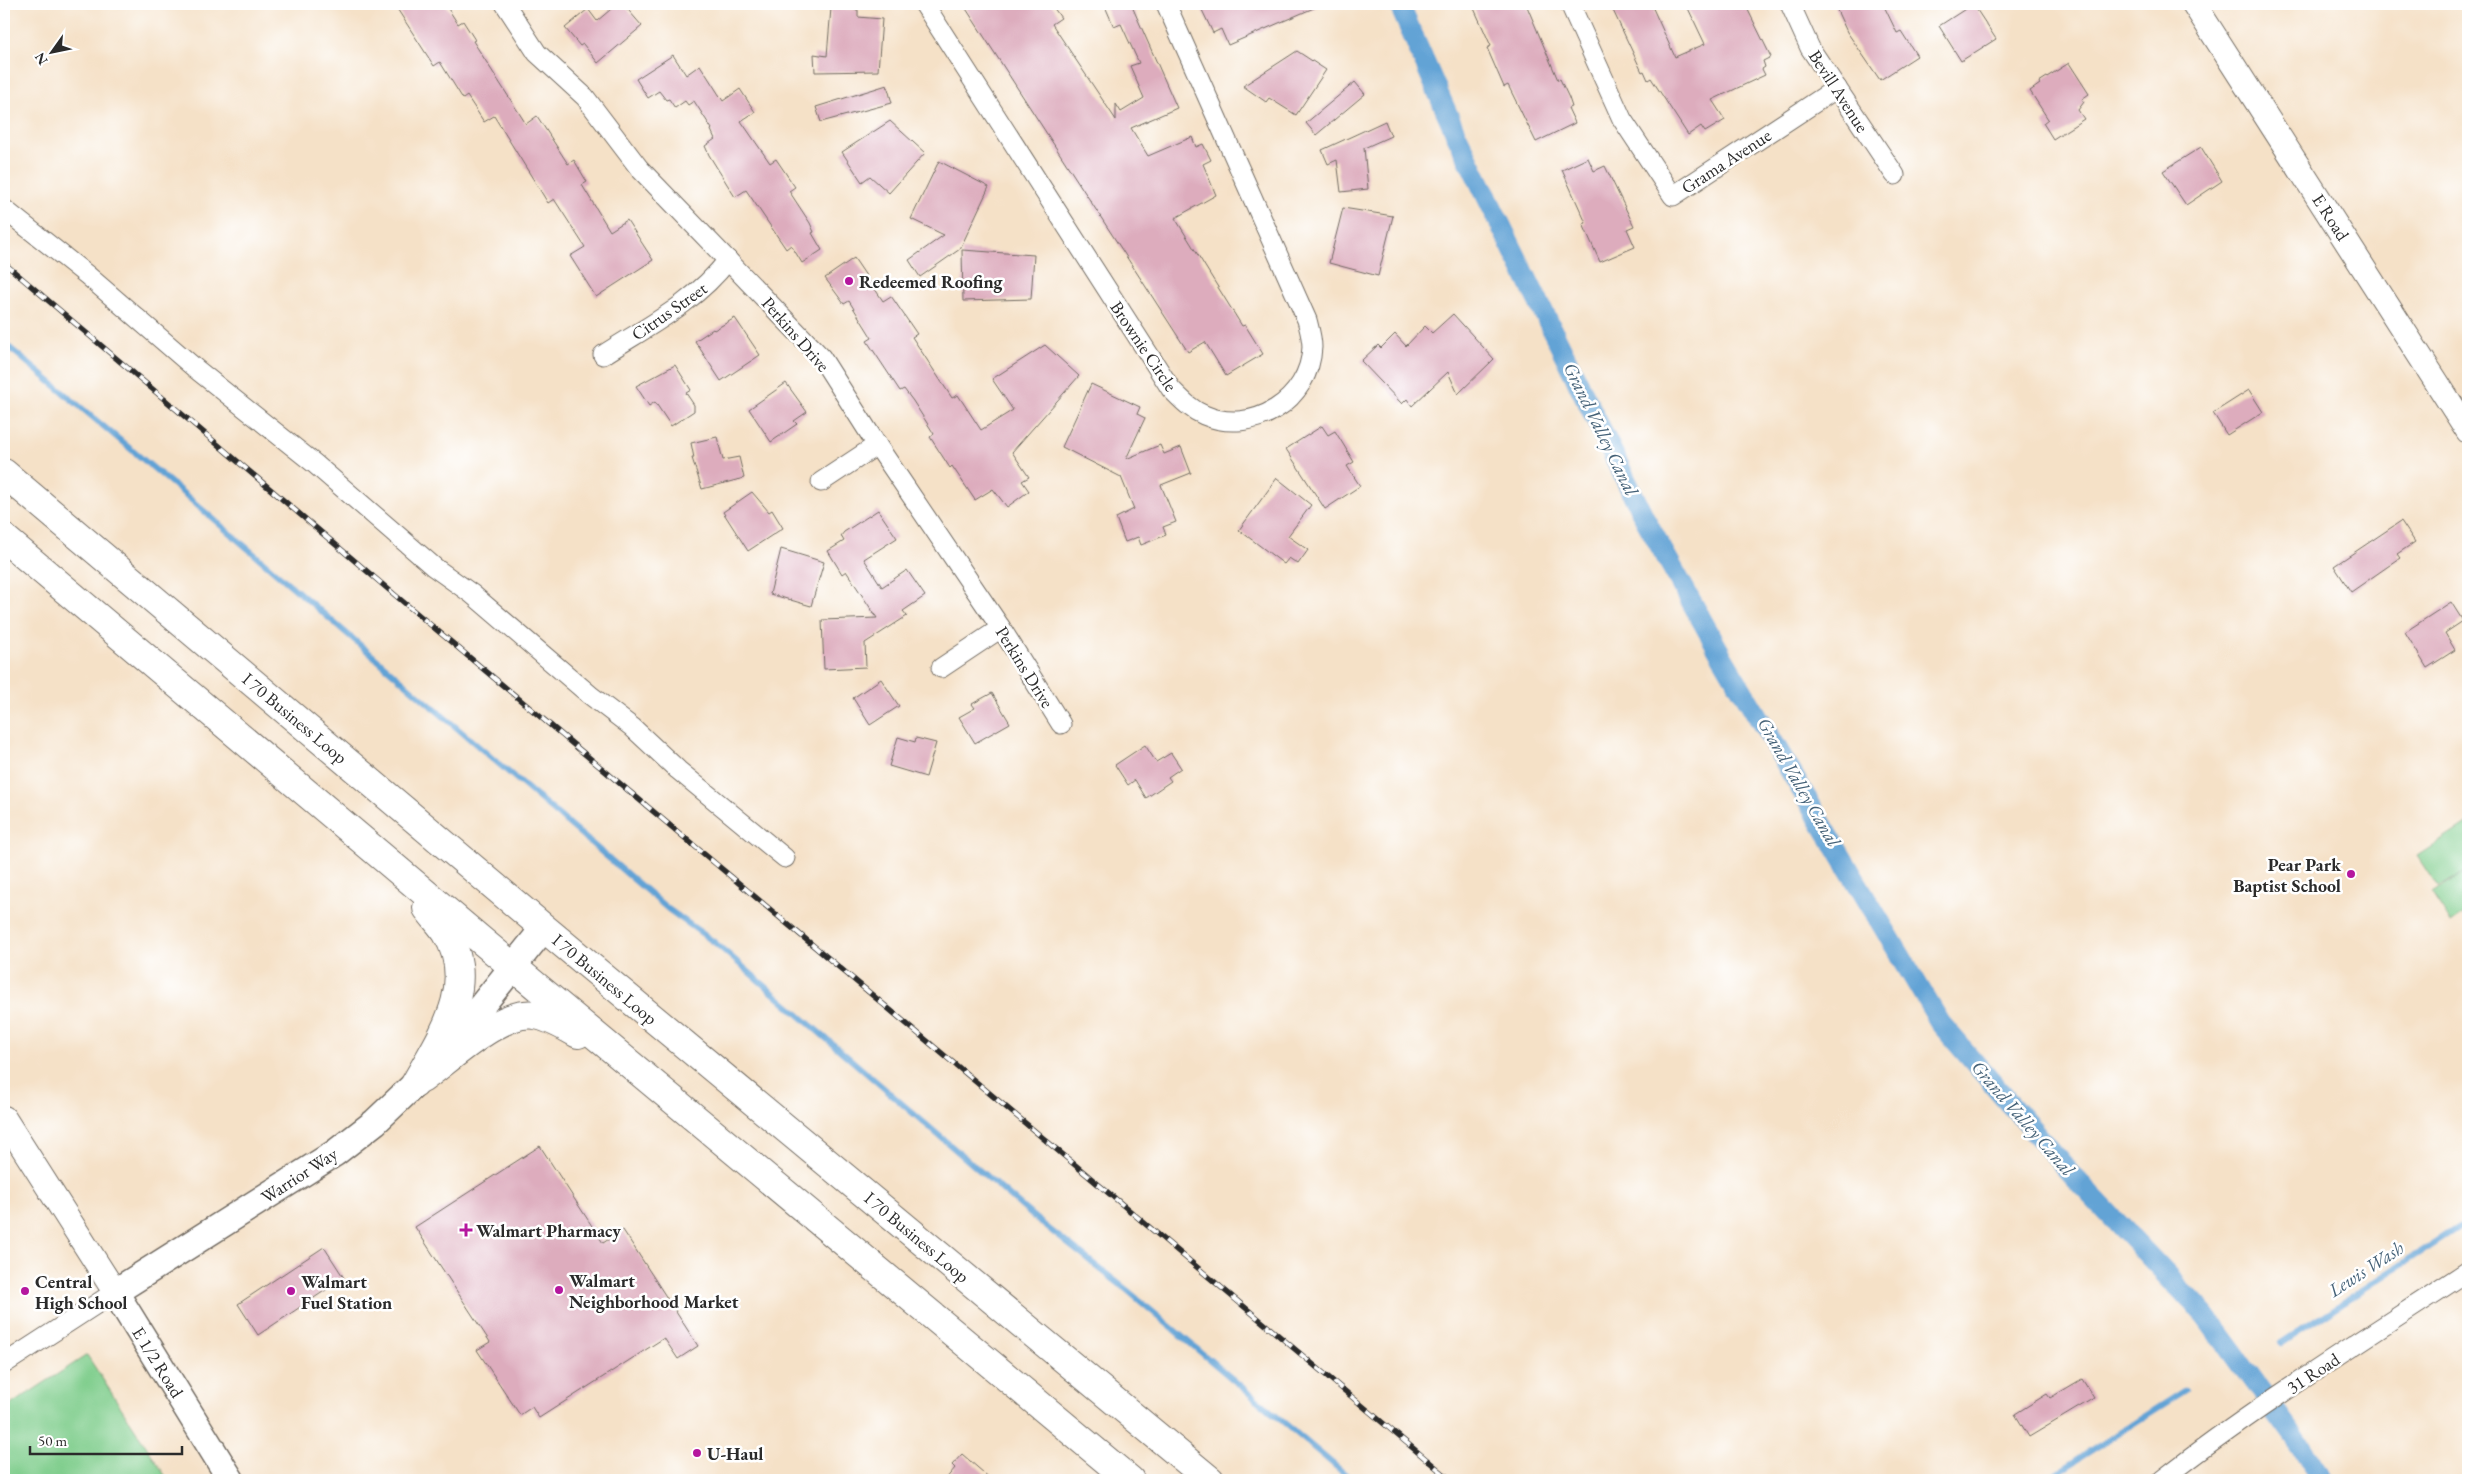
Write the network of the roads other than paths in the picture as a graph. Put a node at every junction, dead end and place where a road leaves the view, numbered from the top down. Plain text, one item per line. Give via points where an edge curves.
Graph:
1 (505, 4) edge
2 (924, 4) edge
3 (1166, 4) edge
4 (1570, 4) edge
5 (1790, 4) edge
6 (2194, 4) edge
7 (1837, 88) junction
8 (1895, 175) dead end
9 (4, 209) edge
10 (728, 260) junction
11 (603, 355) dead end
12 (2468, 431) edge
13 (877, 445) junction
14 (4, 473) edge
15 (821, 482) dead end
16 (4, 538) edge
17 (1001, 628) junction
18 (941, 668) dead end
19 (1061, 724) dead end
20 (339, 821) junction
21 (785, 858) dead end
22 (544, 928) junction
23 (513, 967) junction
24 (415, 1084) junction
25 (679, 1105) junction
26 (4, 1118) edge
27 (2468, 1271) edge
28 (116, 1292) junction
29 (4, 1364) edge
30 (231, 1480) edge
31 (1130, 1480) edge
32 (1210, 1480) edge
33 (2162, 1480) edge

1 - 10 street, Perkins Drive via 537,53 585,97 639,168
2 - 3 street, Brownie Circle via 1171,389 1204,415 1224,421 1243,421 1261,417 1292,396 1310,364 1312,345 1307,320
4 - 7 street, Grama Avenue via 1622,119 1673,196
5 - 7 street, Bevill Avenue via 1810,48
6 - 12 street, E Road
7 - 8 street, Bevill Avenue
9 - 21 street via 315,464 434,567 472,594
10 - 11 street, Citrus Street via 692,297
10 - 13 street, Perkins Drive via 821,357
13 - 15 street
13 - 17 street, Perkins Drive
14 - 22 main road, I 70 Business Loop
16 - 20 main road
17 - 18 street
17 - 19 street, Perkins Drive
20 - 23 main road
20 - 24 main road via 425,904 446,933 459,965 459,993 452,1016
22 - 23 main road, Warrior Way
22 - 32 main road, I 70 Business Loop
23 - 24 main road, Warrior Way
23 - 25 main road
24 - 25 main road via 500,1023 522,1015 535,1015 581,1036
24 - 28 main road, Warrior Way via 375,1122 334,1153
25 - 31 main road
26 - 28 street, E 1/2 Road
27 - 33 street, 31 Road via 2299,1381
28 - 29 street, Warrior Way
28 - 30 main road, E 1/2 Road

